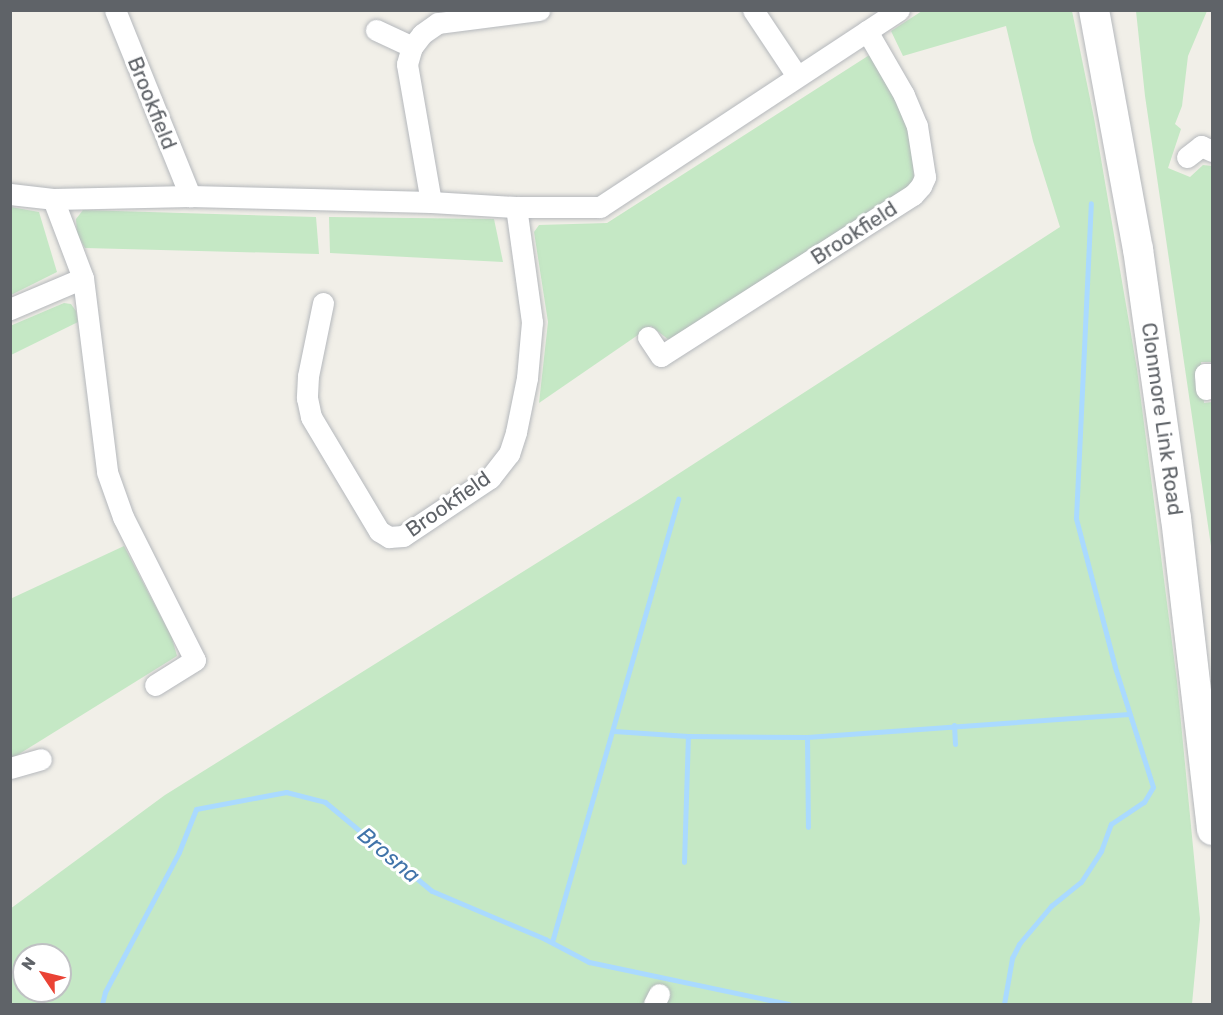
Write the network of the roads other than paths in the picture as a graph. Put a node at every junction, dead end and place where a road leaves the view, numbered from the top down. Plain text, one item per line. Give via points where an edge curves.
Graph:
1 (115, 10) edge
2 (539, 10) edge
3 (753, 10) edge
4 (899, 10) edge
5 (1094, 10) edge
6 (376, 30) dead end
7 (867, 31) junction
8 (412, 46) junction
9 (797, 76) junction
10 (1212, 151) edge
11 (1187, 157) dead end
12 (10, 194) edge
13 (190, 196) junction
14 (53, 199) junction
15 (431, 202) junction
16 (516, 207) junction
17 (83, 278) junction
18 (323, 303) dead end
19 (10, 309) edge
20 (648, 337) dead end
21 (155, 685) dead end
22 (41, 759) dead end
23 (10, 768) edge
24 (1212, 830) edge

1 - 13 street, Brookfield
2 - 8 street via 438,23
3 - 9 street
4 - 7 street
5 - 24 main road, Clonmore Link Road via 1141,273 1176,518
6 - 8 street
7 - 9 street
7 - 20 street, Brookfield via 914,118 923,152 925,177 921,186 913,195 661,356
8 - 15 street via 407,64
9 - 16 street via 600,207
10 - 11 street via 1201,146
12 - 14 street
13 - 14 street
13 - 15 street
14 - 17 street
15 - 16 street
16 - 18 street, Brookfield via 532,322 527,378 516,432 508,454 490,478 403,537 389,537 379,531 311,417 308,376
17 - 19 street
17 - 21 street via 107,472 123,517 195,660
22 - 23 street

